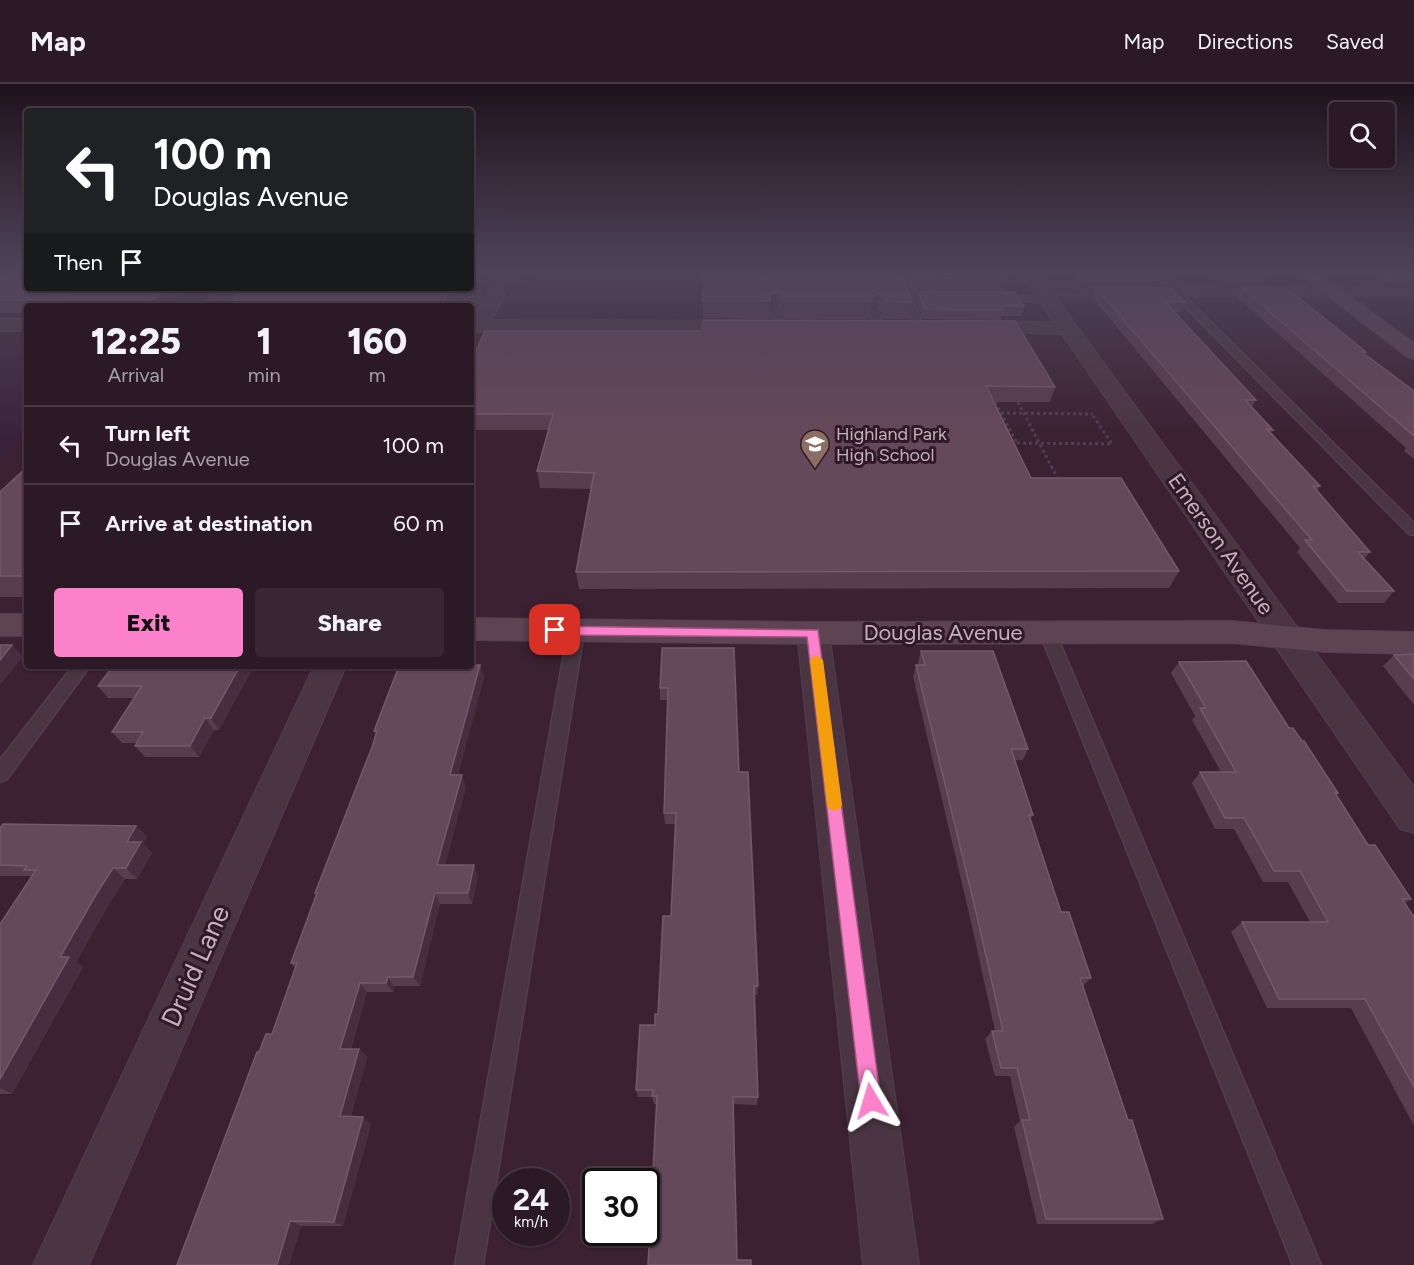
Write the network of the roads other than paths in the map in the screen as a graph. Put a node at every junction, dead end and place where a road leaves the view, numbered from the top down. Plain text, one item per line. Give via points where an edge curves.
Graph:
1 (961, 327) edge
2 (1210, 327) edge
3 (1380, 327) edge
4 (1068, 328) joint
5 (1414, 353) edge
6 (1414, 531) edge
7 (0, 625) edge
8 (24, 625) edge
9 (474, 629) edge
10 (576, 630) junction
11 (1047, 631) junction
12 (813, 633) junction
13 (1287, 637) junction
14 (1414, 643) edge
15 (79, 669) edge
16 (329, 669) edge
17 (0, 774) edge
18 (1414, 817) edge
19 (61, 1265) edge
20 (469, 1265) edge
21 (891, 1265) edge
22 (1307, 1265) edge

1 - 4 street
2 - 6 lane
3 - 5 street
4 - 13 street, Emerson Avenue
7 - 8 street
9 - 10 street, Douglas Avenue
10 - 12 street, Douglas Avenue
10 - 20 lane
11 - 12 street, Douglas Avenue
11 - 13 street, Douglas Avenue via 1232,632
11 - 22 lane
12 - 21 street
13 - 14 street, Douglas Avenue
13 - 18 street, Emerson Avenue
15 - 17 lane
16 - 19 street, Druid Lane

